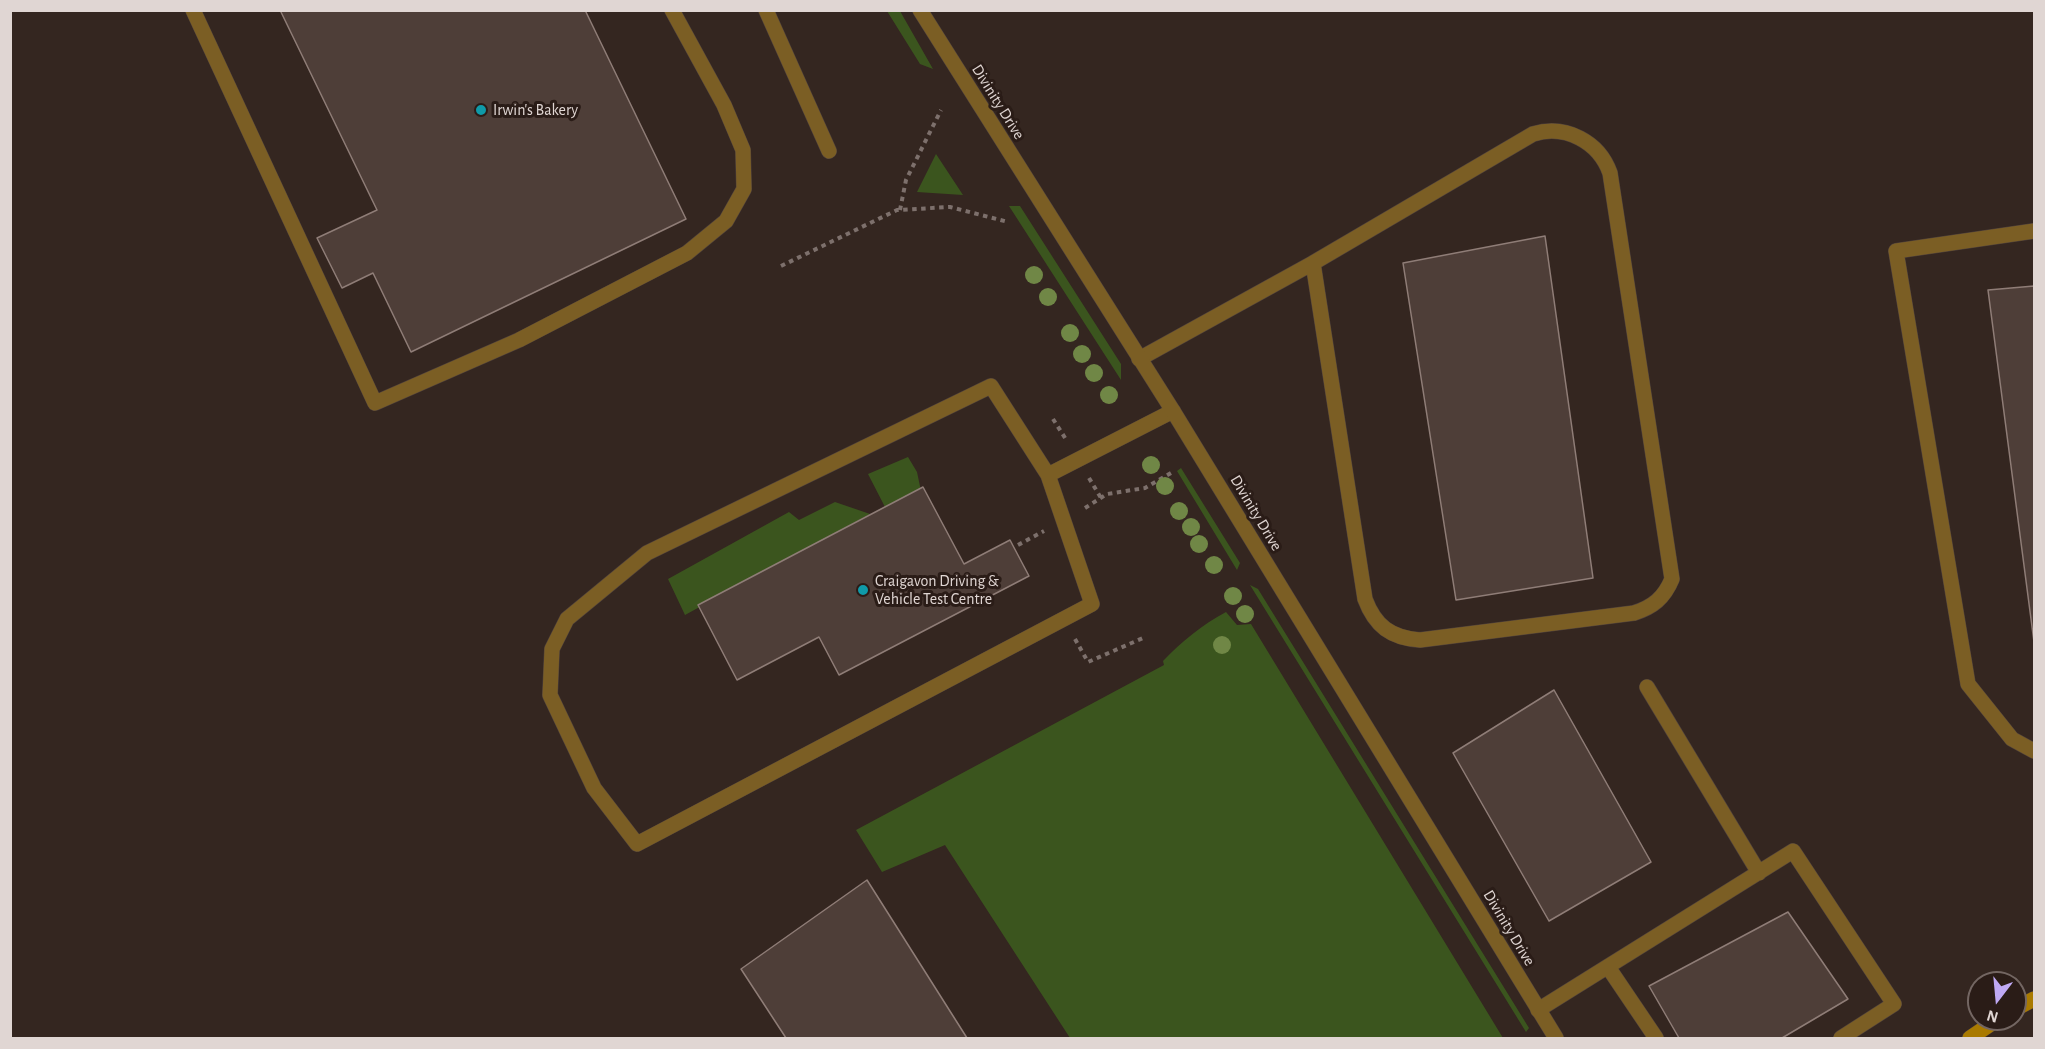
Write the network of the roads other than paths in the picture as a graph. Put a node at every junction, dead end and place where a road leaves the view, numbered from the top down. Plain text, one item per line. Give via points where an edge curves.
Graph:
1 (193, 10) edge
2 (672, 10) edge
3 (766, 10) edge
4 (920, 10) edge
5 (829, 151) dead end
6 (2034, 231) edge
7 (1313, 263) junction
8 (1139, 358) junction
9 (1173, 411) junction
10 (1048, 475) junction
11 (1647, 687) dead end
12 (2034, 750) edge
13 (1759, 873) junction
14 (1608, 967) junction
15 (1538, 1010) junction
16 (1556, 1038) edge
17 (1656, 1038) edge
18 (1841, 1038) edge

1 - 2 street via 375,403 519,340 687,253 726,221 744,189 743,150 724,105
3 - 5 street
4 - 8 street, Divinity Drive
6 - 12 street via 1896,251 1968,684 2012,739
7 - 7 street via 1533,134 1547,130 1563,132 1598,149 1610,173 1672,579 1661,598 1651,607 1634,613 1420,640 1406,639 1380,626 1371,616 1365,599
7 - 8 street
8 - 9 street, Divinity Drive
9 - 10 street
9 - 15 street, Divinity Drive
10 - 10 street via 992,386 647,553 567,619 552,649 550,695 594,788 637,844 1092,604
11 - 13 street
13 - 14 street
13 - 18 street via 1793,851 1894,1004
14 - 15 street
14 - 17 street
15 - 16 street, Divinity Drive

